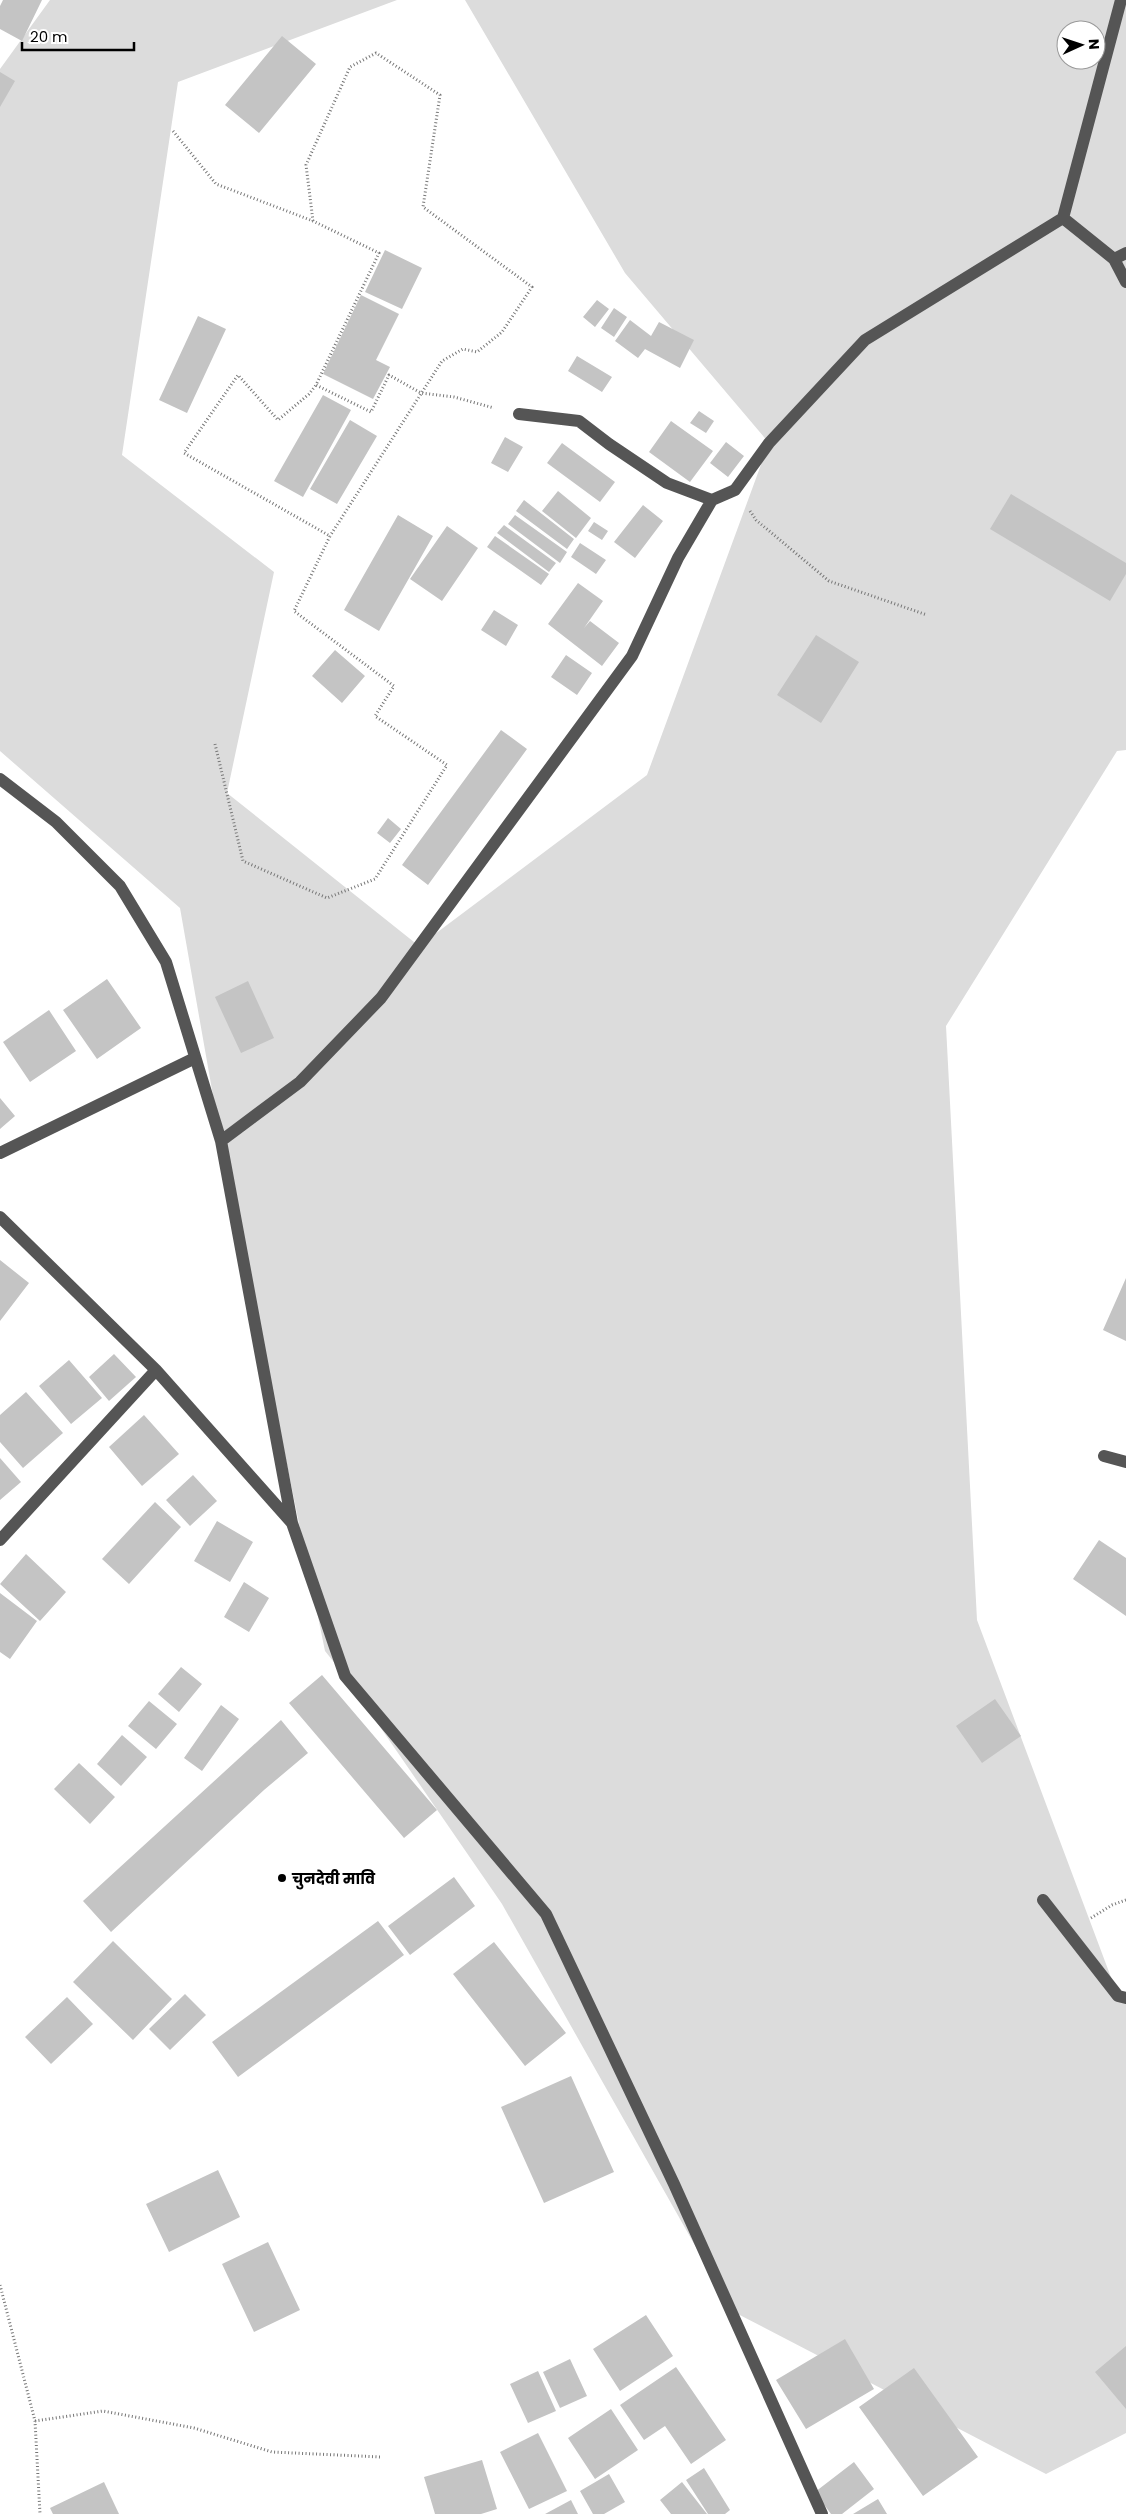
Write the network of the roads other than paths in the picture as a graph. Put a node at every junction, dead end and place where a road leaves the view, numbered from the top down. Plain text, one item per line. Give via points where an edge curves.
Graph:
1 (1121, 0) edge
2 (1063, 218) junction
3 (1120, 256) edge
4 (1126, 282) edge
5 (519, 414) road end
6 (712, 500) junction
7 (0, 779) edge
8 (195, 1058) junction
9 (221, 1141) junction
10 (0, 1152) edge
11 (0, 1217) edge
12 (156, 1370) junction
13 (1104, 1456) dead end
14 (1126, 1462) edge
15 (292, 1523) junction
16 (0, 1540) edge
17 (1043, 1900) dead end
18 (1126, 1998) edge
19 (822, 2514) edge

1 - 2 street
2 - 3 street
2 - 6 street via 865,340 769,443 735,490
3 - 4 street
5 - 6 street via 579,421 667,483
6 - 9 street via 678,558 632,656 381,998 300,1082
7 - 8 street via 56,822 120,886 166,962
8 - 9 street
8 - 10 street
9 - 15 street
11 - 12 street
12 - 15 street
12 - 16 street
13 - 14 street
15 - 19 street via 345,1676 546,1914 674,2184
17 - 18 street via 1118,1996

